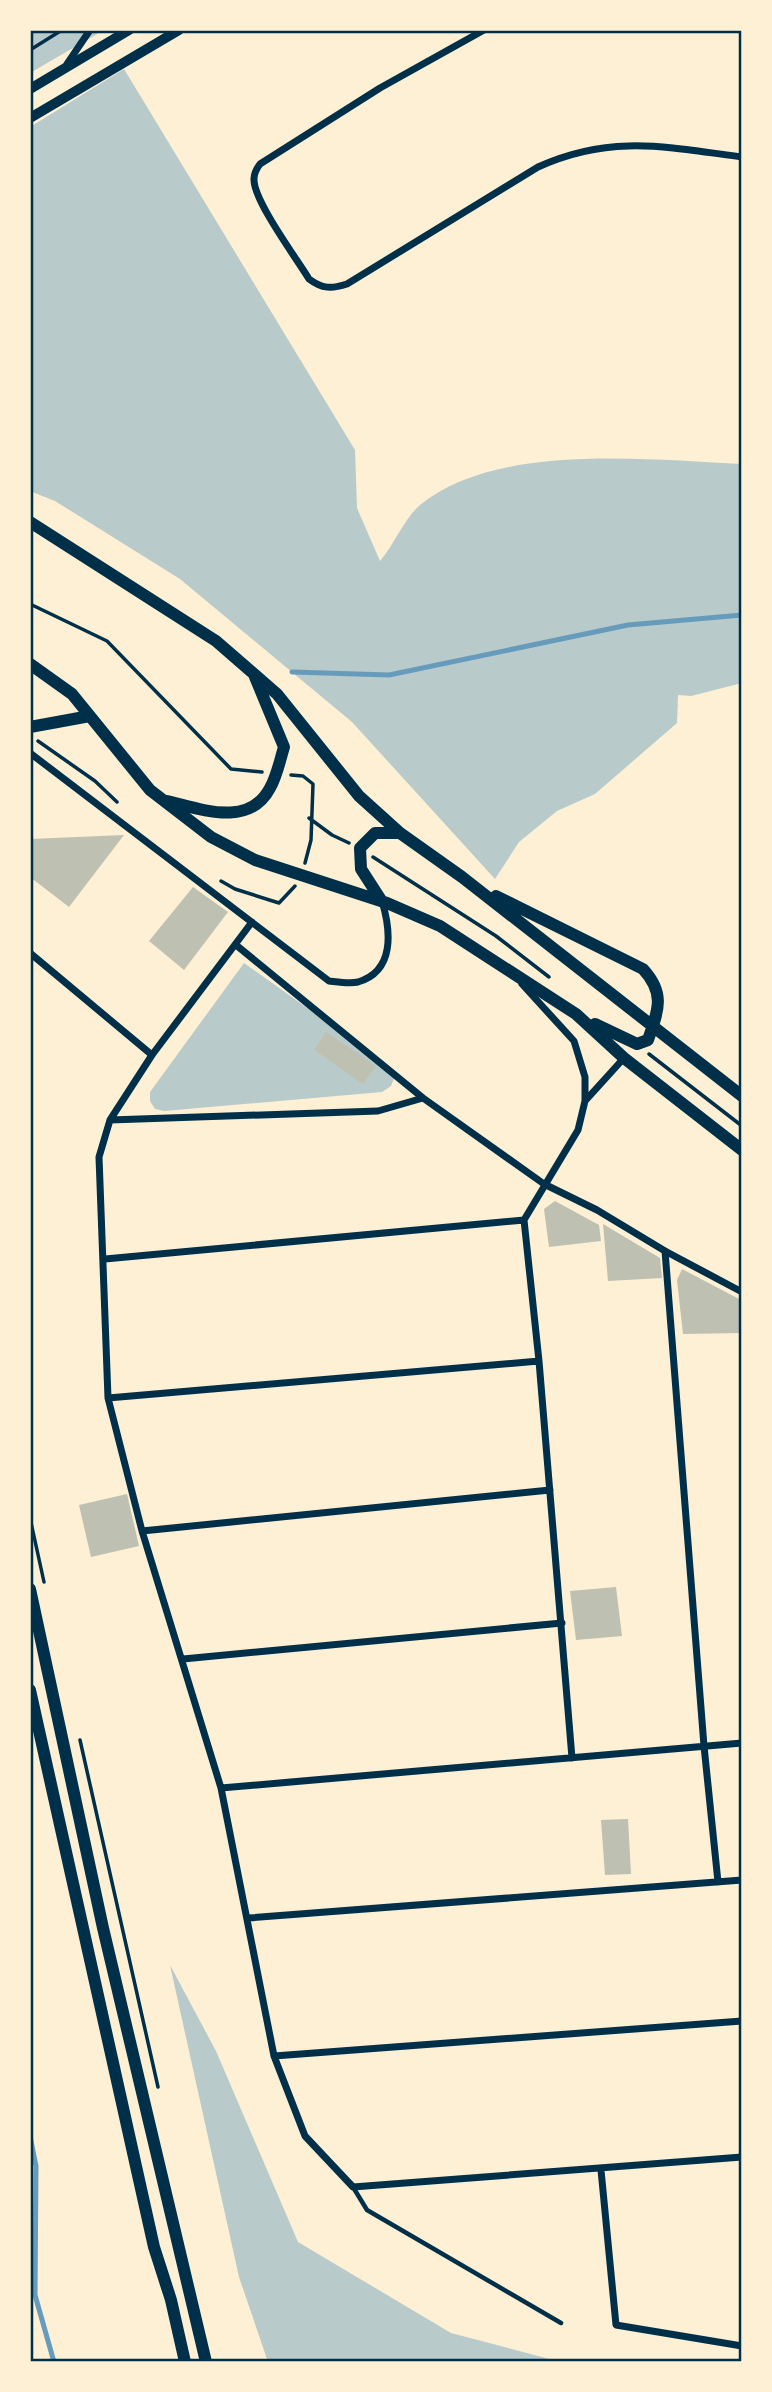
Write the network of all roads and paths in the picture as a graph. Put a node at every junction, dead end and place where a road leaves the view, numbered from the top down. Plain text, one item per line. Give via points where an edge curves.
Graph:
1 (62, 30) edge
2 (90, 30) edge
3 (129, 30) edge
4 (179, 30) edge
5 (484, 30) edge
6 (30, 50) edge
7 (62, 69) junction
8 (30, 89) edge
9 (30, 118) edge
10 (742, 158) edge
11 (30, 522) edge
12 (30, 604) edge
13 (30, 664) edge
14 (254, 674) junction
15 (90, 716) junction
16 (30, 727) edge
17 (30, 736) edge
18 (30, 753) edge
19 (275, 773) junction
20 (163, 800) junction
21 (125, 809) dead end
22 (309, 818) junction
23 (400, 833) junction
24 (360, 848) junction
25 (301, 872) junction
26 (462, 877) junction
27 (216, 878) dead end
28 (382, 901) junction
29 (252, 922) junction
30 (496, 936) dead end
31 (236, 946) junction
32 (30, 953) edge
33 (508, 969) junction
34 (576, 1014) junction
35 (653, 1027) junction
36 (152, 1055) junction
37 (624, 1058) junction
38 (742, 1096) edge
39 (424, 1098) junction
40 (585, 1101) junction
41 (110, 1120) junction
42 (742, 1150) edge
43 (544, 1184) junction
44 (524, 1220) junction
45 (665, 1251) junction
46 (105, 1259) junction
47 (742, 1292) edge
48 (539, 1362) junction
49 (108, 1398) junction
50 (550, 1490) junction
51 (30, 1518) edge
52 (142, 1531) junction
53 (45, 1585) dead end
54 (30, 1589) edge
55 (562, 1623) junction
56 (183, 1659) junction
57 (30, 1690) edge
58 (78, 1733) dead end
59 (742, 1743) edge
60 (704, 1746) junction
61 (572, 1758) junction
62 (220, 1788) junction
63 (742, 1880) edge
64 (718, 1882) junction
65 (249, 1918) junction
66 (742, 2021) edge
67 (274, 2056) junction
68 (160, 2096) dead end
69 (742, 2157) edge
70 (601, 2170) junction
71 (353, 2187) junction
72 (561, 2323) dead end
73 (742, 2346) edge
74 (185, 2362) edge
75 (206, 2362) edge

1 - 6 path
2 - 7 street
3 - 7 street
4 - 9 street
5 - 10 street via 260,164 254,180 271,218 317,285 335,288 347,284 538,167 566,155 625,145
7 - 8 street
11 - 14 main road via 216,641
12 - 19 path via 107,641 231,769
13 - 15 main road via 72,694
14 - 19 main road via 284,747
14 - 23 main road via 277,694 359,796
15 - 16 main road
15 - 20 main road
17 - 21 path via 95,781
18 - 29 street
19 - 20 main road via 270,789 252,809 220,814
19 - 22 path via 303,776 313,784
20 - 25 main road via 255,860
22 - 24 path
22 - 25 path via 311,840
23 - 24 main road via 375,833
23 - 26 main road
24 - 28 main road via 361,869
24 - 30 path
25 - 27 path via 292,892 279,903
25 - 28 main road
26 - 35 main road
26 - 35 main road via 643,969 659,995
28 - 29 street via 389,923 388,948 380,970 357,982 329,981
28 - 33 main road via 440,926
29 - 31 street
31 - 36 street
31 - 39 street
32 - 36 street
33 - 34 main road
33 - 40 street via 574,1041 583,1066
34 - 35 main road via 637,1044 648,1040
34 - 37 main road
35 - 38 main road
36 - 41 street
37 - 40 street
37 - 42 main road
39 - 41 street via 378,1111
39 - 43 street
40 - 43 street via 578,1130
41 - 46 street via 99,1157
43 - 44 street
43 - 45 street
44 - 46 street
44 - 48 street
45 - 47 street
45 - 60 street
46 - 49 street
48 - 49 street
48 - 50 street
49 - 52 street
50 - 52 street
50 - 55 street
51 - 53 path
52 - 56 street
54 - 75 main road via 103,1928
55 - 56 street
55 - 61 street
56 - 62 street
57 - 74 main road
58 - 68 path
59 - 60 street
60 - 61 street
60 - 64 street
61 - 62 street
62 - 65 street
63 - 64 street
64 - 65 street
65 - 67 street
66 - 67 street
67 - 71 street via 305,2136
69 - 70 street
70 - 71 street
70 - 73 street via 617,2325
71 - 72 lane via 367,2210

